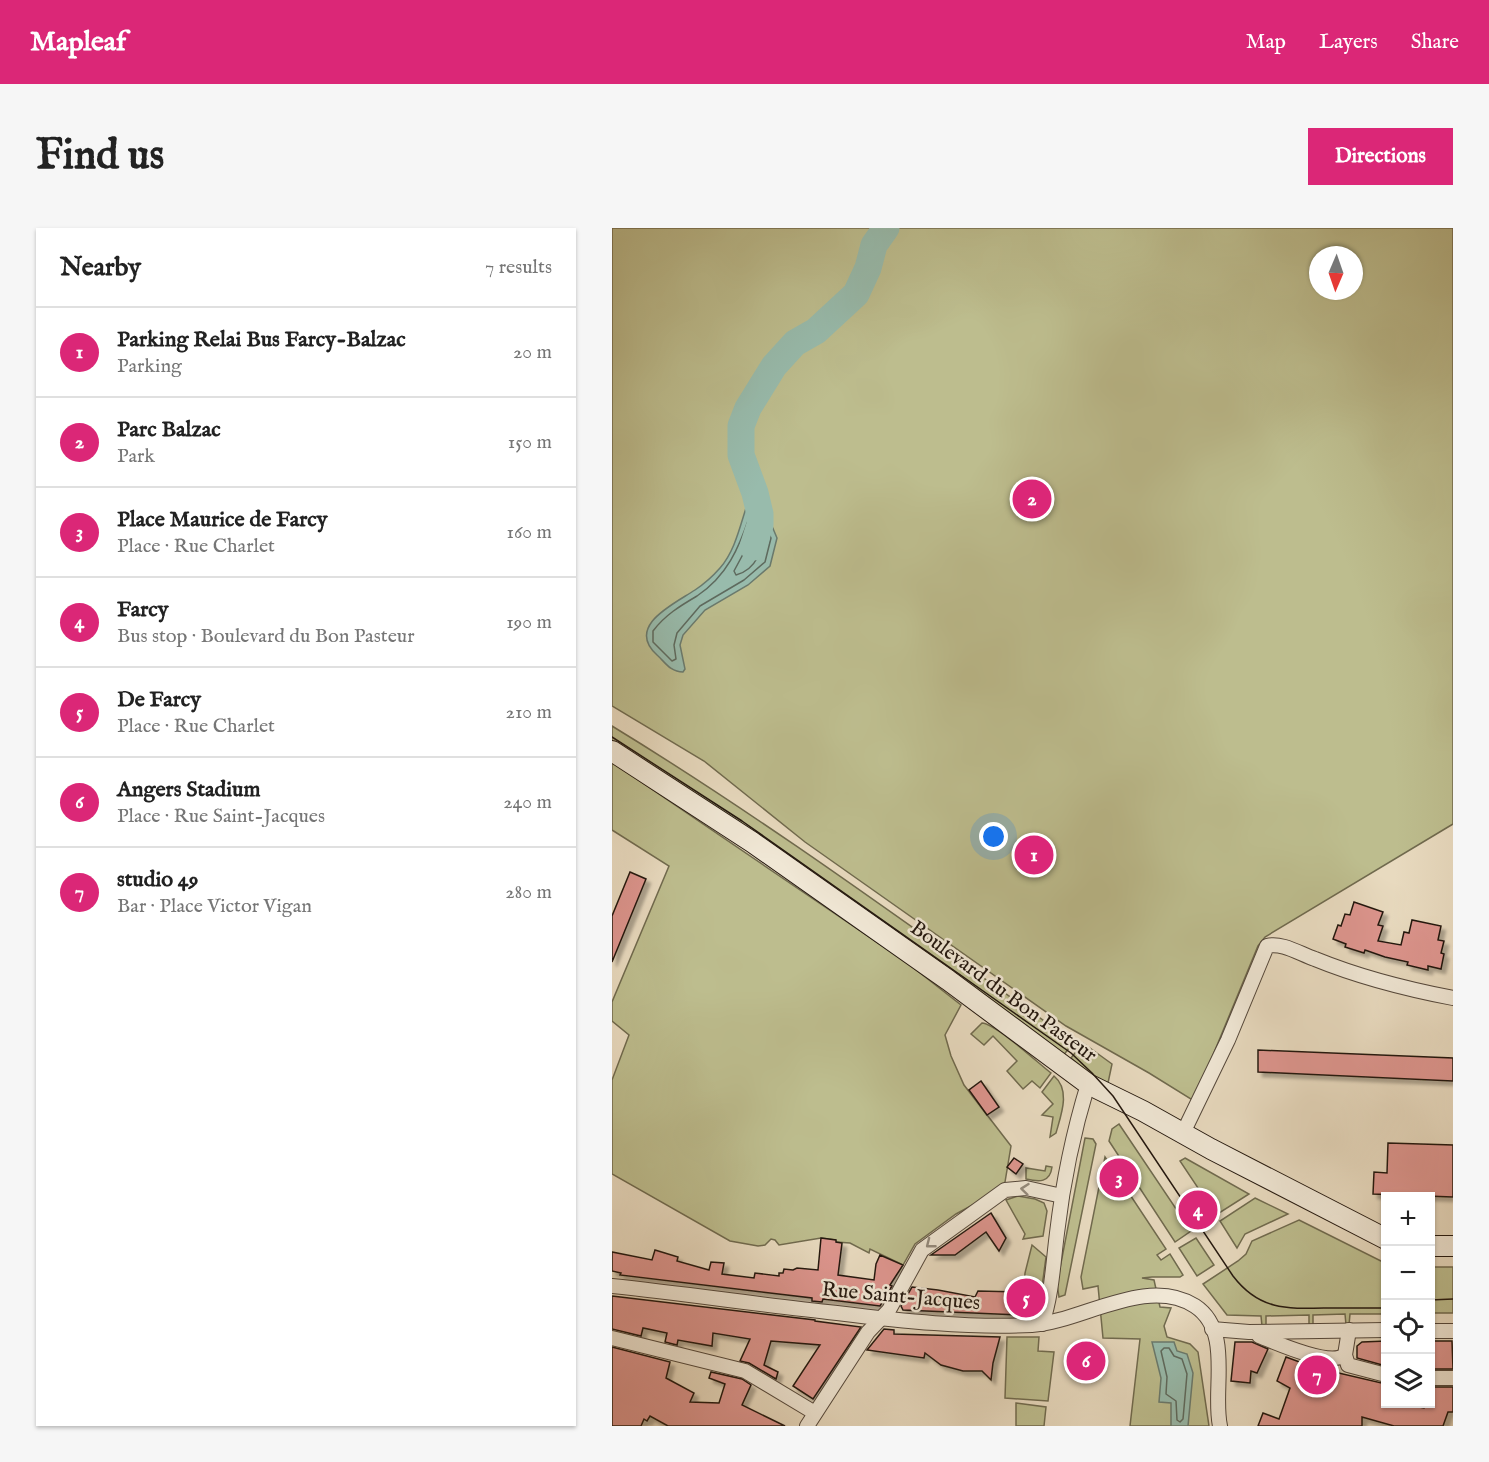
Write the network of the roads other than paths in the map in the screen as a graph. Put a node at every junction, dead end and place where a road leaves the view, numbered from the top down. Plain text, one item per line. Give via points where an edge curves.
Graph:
1 (612, 751) edge
2 (1453, 998) edge
3 (1088, 1084) junction
4 (1183, 1132) junction
5 (1062, 1196) junction
6 (1381, 1236) edge
7 (1435, 1246) edge
8 (1453, 1246) edge
9 (612, 1286) edge
10 (879, 1318) junction
11 (1042, 1324) junction
12 (1212, 1329) junction
13 (1349, 1330) junction
14 (1381, 1330) edge
15 (1435, 1331) edge
16 (1453, 1331) edge
17 (1249, 1332) junction
18 (612, 1338) edge
19 (1345, 1355) junction
20 (1381, 1374) edge
21 (1435, 1378) edge
22 (1453, 1378) edge
23 (815, 1413) junction
24 (807, 1426) edge
25 (1220, 1426) edge

1 - 3 street, Boulevard du Bon Pasteur via 753,842
2 - 4 street via 1371,979 1278,945 1267,946
3 - 4 street, Boulevard du Bon Pasteur
3 - 5 street
4 - 6 street, Boulevard du Bon Pasteur
5 -> 10 street via 1019,1188 999,1193 922,1250 889,1310
5 - 11 street via 1049,1304
7 - 8 street
9 - 10 street, Rue Saint-Jacques
10 - 11 street, Rue Saint-Jacques via 970,1325
10 - 23 street
11 - 12 street, Rue Saint-Jacques via 1118,1301 1150,1296 1188,1302 1203,1313
12 - 17 street
12 - 25 street via 1220,1361
13 - 14 street
13 - 17 street
13 - 19 street
15 - 16 street
17 - 19 street via 1330,1359 1338,1360
18 - 23 street via 745,1371
19 - 20 street via 1348,1365
21 - 22 street
23 - 24 street

